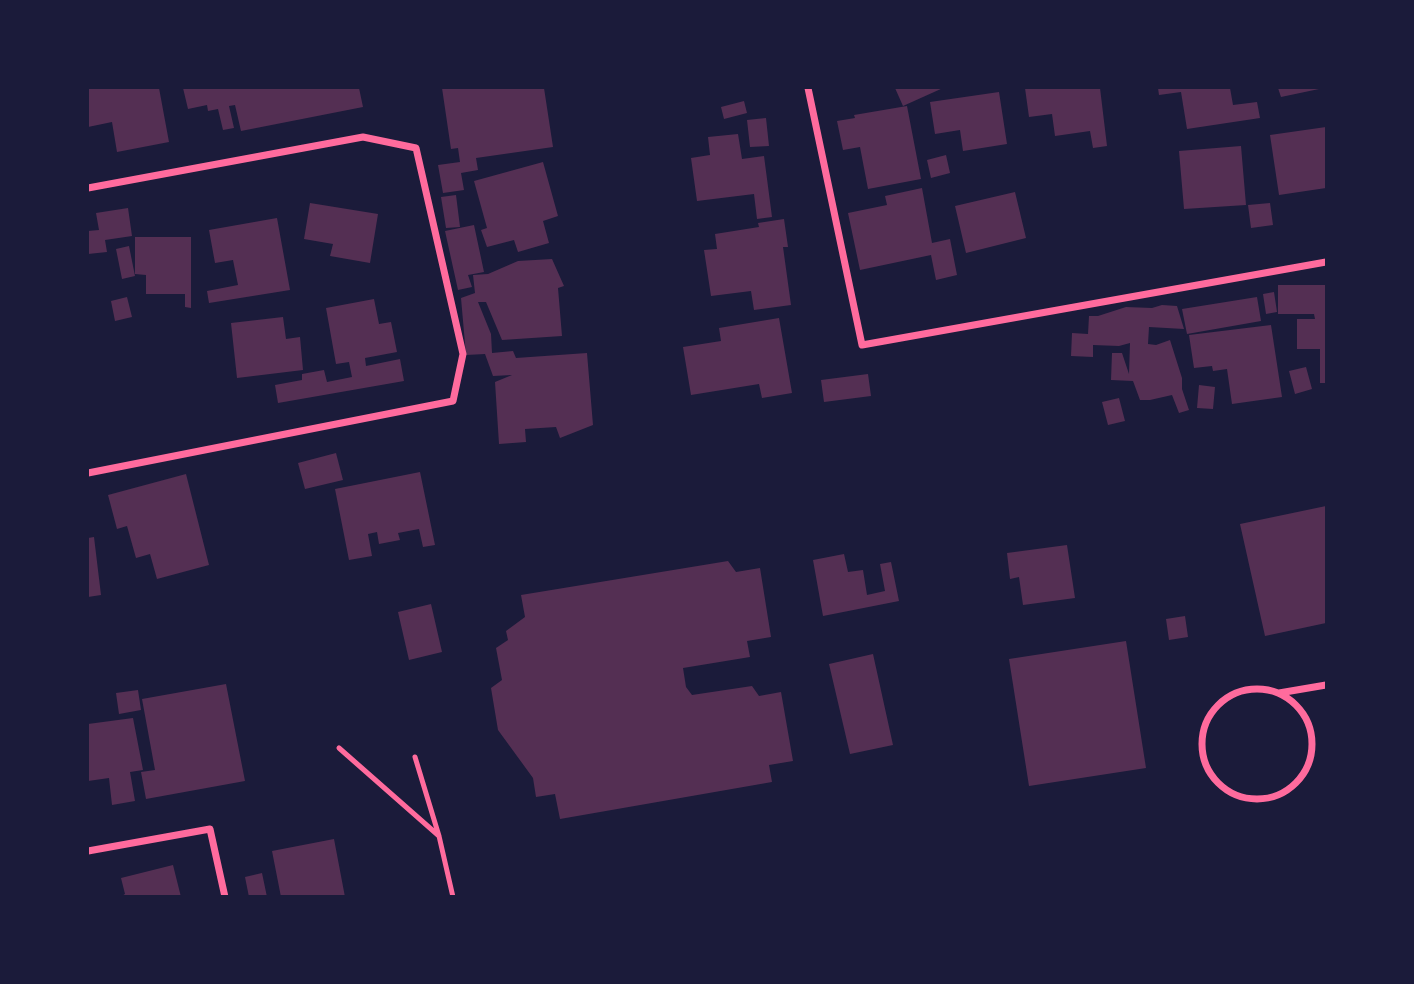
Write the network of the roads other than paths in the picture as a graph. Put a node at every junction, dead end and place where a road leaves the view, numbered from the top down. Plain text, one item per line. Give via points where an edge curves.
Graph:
1 (808, 88) edge
2 (88, 188) edge
3 (1326, 262) edge
4 (88, 474) edge
5 (1326, 685) edge
6 (1279, 692) junction
7 (339, 748) dead end
8 (415, 757) dead end
9 (439, 836) junction
10 (88, 851) edge
11 (225, 897) edge
12 (453, 897) edge

1 - 3 street via 862,345
2 - 4 street via 363,137 416,148 463,354 453,401
5 - 6 street
6 - 6 street via 1246,689 1220,701 1203,727 1200,743 1215,782 1248,800 1280,796 1309,766 1313,747 1307,718
7 - 9 lane
8 - 9 lane
9 - 12 lane
10 - 11 street via 210,829

